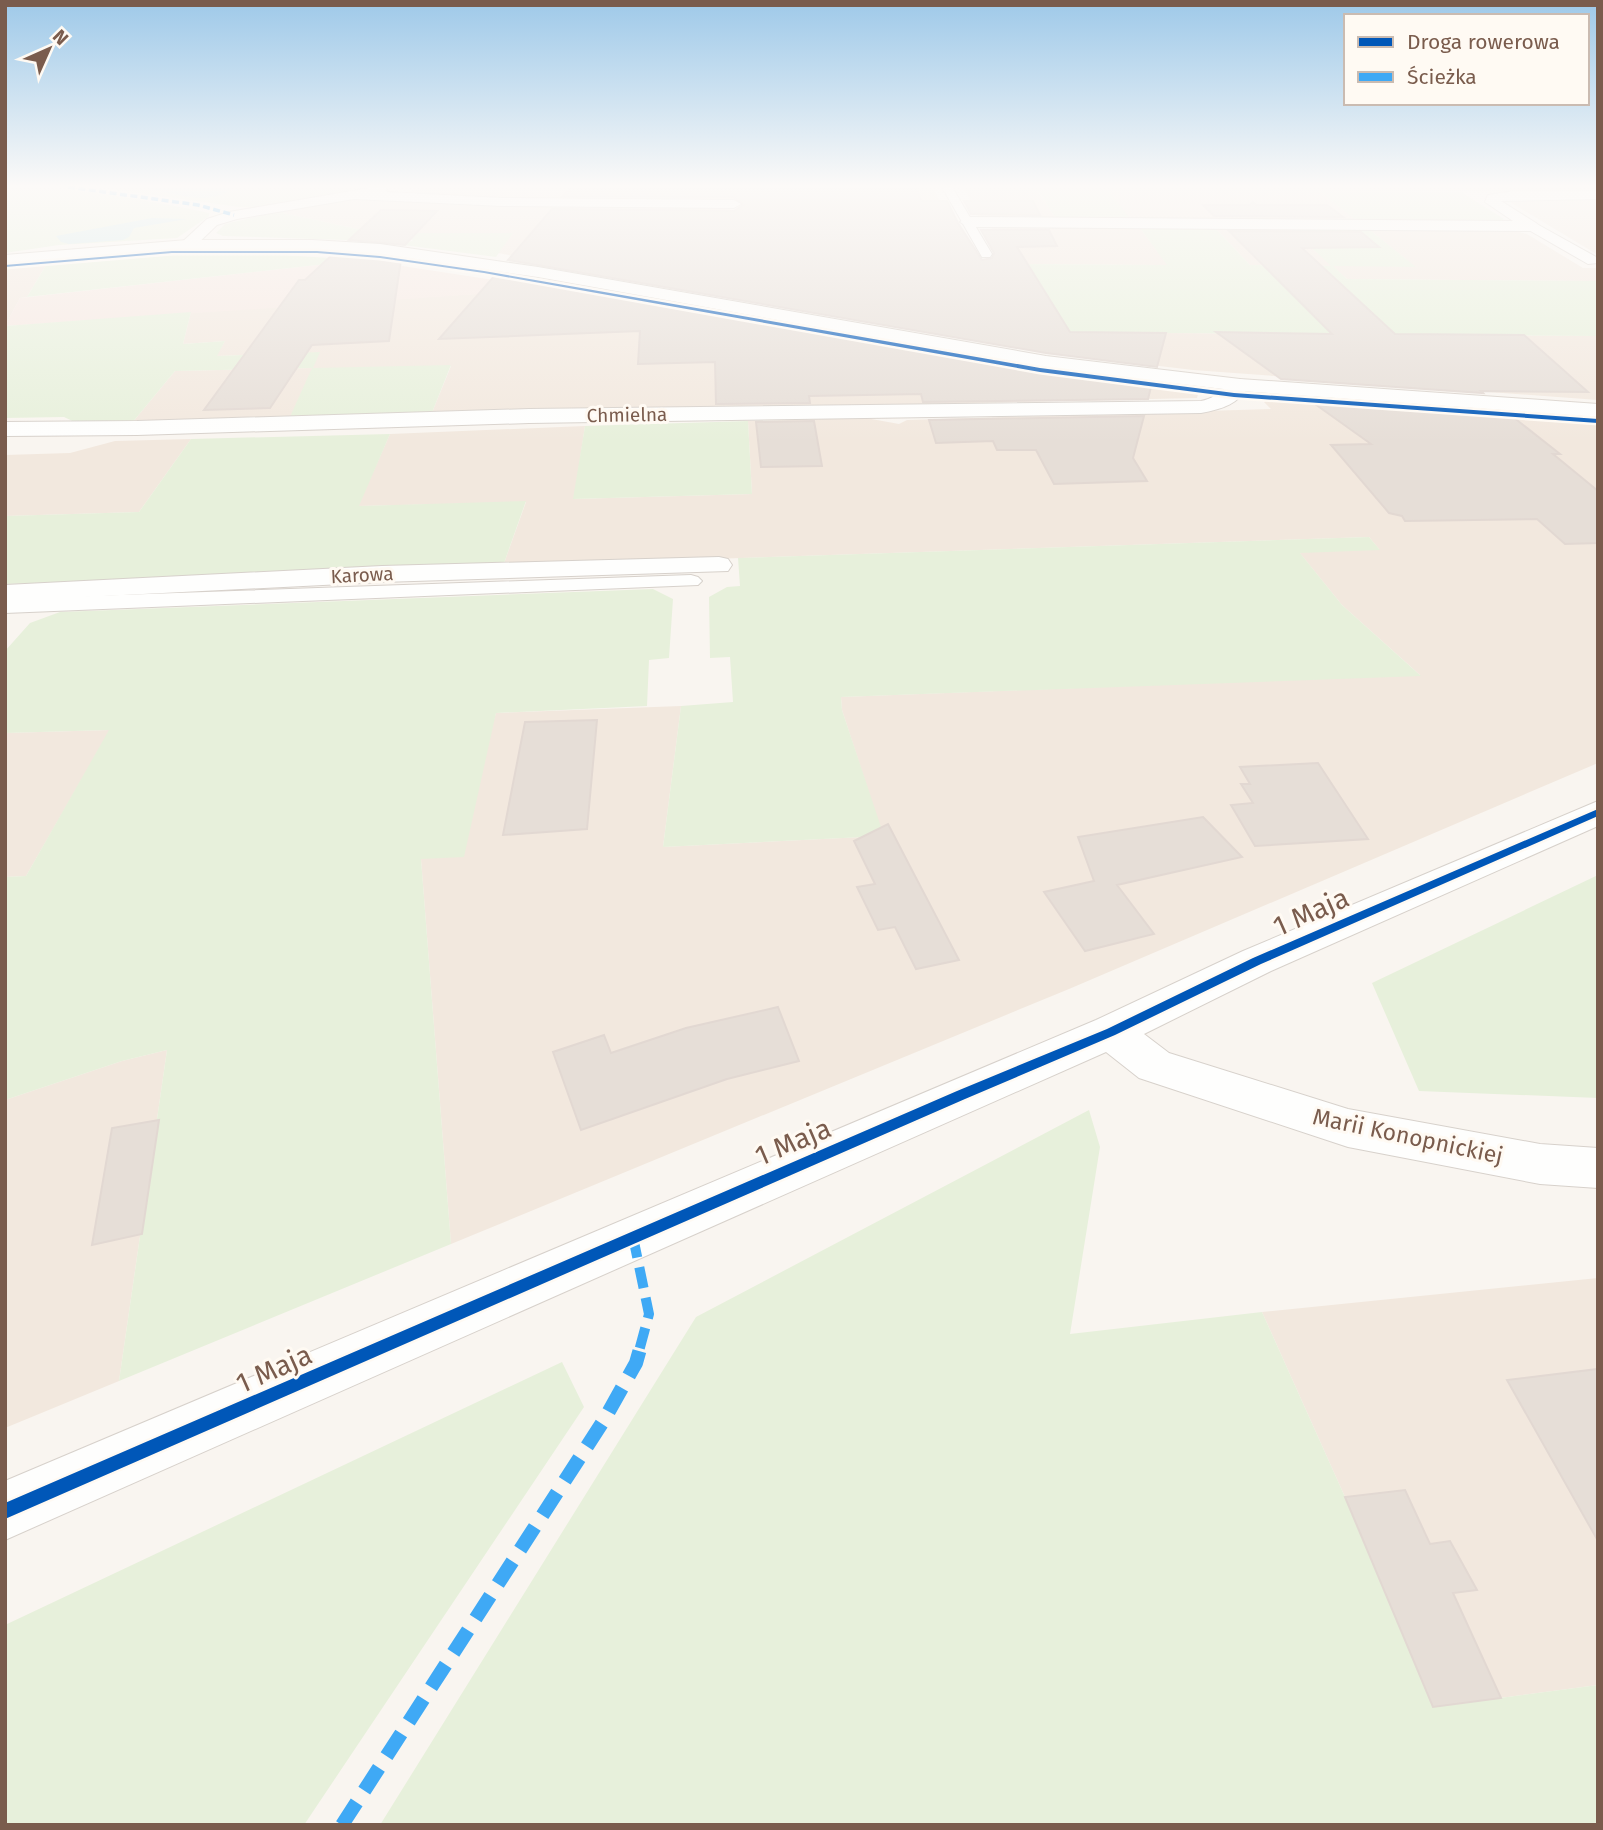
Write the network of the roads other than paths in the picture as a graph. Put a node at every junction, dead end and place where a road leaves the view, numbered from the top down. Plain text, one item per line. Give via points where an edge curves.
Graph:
1 (540, 272) edge
2 (1240, 385) junction
3 (1598, 411) edge
4 (5, 429) edge
5 (719, 565) dead end
6 (691, 581) dead end
7 (5, 593) edge
8 (5, 606) edge
9 (1598, 812) edge
10 (1111, 1032) junction
11 (1598, 1168) edge
12 (5, 1511) edge

1 - 2 street via 980,352
2 - 3 street
2 - 4 street, Chmielna via 1219,404 1201,407
5 - 7 street, Karowa via 382,574
6 - 8 lane
9 - 10 street, 1 Maja via 1257,961
10 - 11 street, Marii Konopnickiej via 1154,1066 1348,1128 1540,1164
10 - 12 street, 1 Maja

